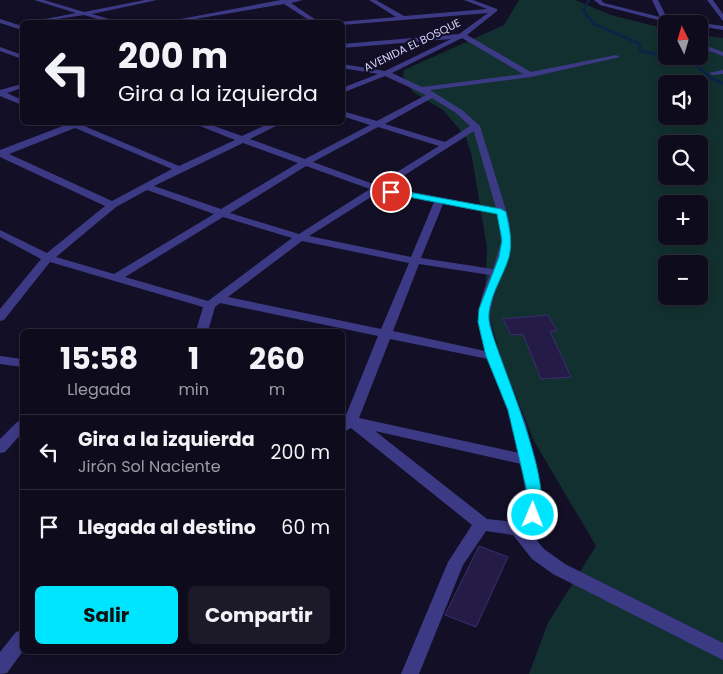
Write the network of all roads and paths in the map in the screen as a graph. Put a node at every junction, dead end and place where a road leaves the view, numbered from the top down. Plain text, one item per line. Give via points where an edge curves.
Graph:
1 (37, 0) edge
2 (135, 0) edge
3 (154, 0) edge
4 (300, 0) edge
5 (372, 0) edge
6 (466, 0) edge
7 (597, 0) edge
8 (655, 0) edge
9 (710, 0) edge
10 (283, 1) edge
11 (75, 12) junction
12 (492, 13) junction
13 (84, 14) junction
14 (663, 15) edge
15 (59, 18) junction
16 (403, 18) junction
17 (658, 19) edge
18 (723, 19) edge
19 (50, 20) edge
20 (106, 20) edge
21 (179, 20) edge
22 (313, 20) edge
23 (0, 21) edge
24 (345, 23) edge
25 (20, 26) edge
26 (708, 26) edge
27 (20, 27) edge
28 (723, 28) edge
29 (7, 30) dead end
30 (462, 36) junction
31 (345, 46) edge
32 (708, 48) edge
33 (2, 50) edge
34 (723, 54) edge
35 (20, 56) edge
36 (616, 57) dead end
37 (345, 67) edge
38 (723, 72) edge
39 (714, 73) dead end
40 (386, 74) junction
41 (531, 76) junction
42 (20, 87) edge
43 (420, 88) junction
44 (345, 90) edge
45 (0, 93) edge
46 (432, 95) junction
47 (20, 102) edge
48 (345, 114) edge
49 (376, 124) junction
50 (70, 125) edge
51 (80, 125) edge
52 (202, 125) edge
53 (273, 125) edge
54 (476, 126) junction
55 (240, 140) junction
56 (445, 145) junction
57 (0, 153) edge
58 (303, 164) junction
59 (179, 169) junction
60 (147, 187) junction
61 (375, 188) junction
62 (439, 202) junction
63 (112, 205) junction
64 (501, 212) junction
65 (222, 214) junction
66 (0, 233) edge
67 (301, 237) junction
68 (48, 258) junction
69 (416, 261) junction
70 (497, 273) junction
71 (117, 277) junction
72 (215, 302) junction
73 (0, 317) edge
74 (203, 329) edge
75 (384, 335) junction
76 (492, 356) junction
77 (0, 360) edge
78 (20, 363) edge
79 (345, 422) edge
80 (20, 427) edge
81 (0, 448) edge
82 (527, 460) junction
83 (482, 524) junction
84 (517, 528) junction
85 (20, 641) edge
86 (723, 652) edge
87 (0, 667) edge
88 (410, 674) edge

1 - 11 street
2 - 11 street
3 - 13 street
4 - 10 street
5 - 16 street
6 - 12 street
7 - 17 street
8 - 14 street
9 - 18 street
10 - 21 street
10 - 22 street
11 - 13 street
11 - 15 street
12 - 16 street
12 - 30 street, AVENIDA EL BOSQUE
13 - 15 street
13 - 20 street
15 - 19 street
16 - 24 street
23 - 25 street
26 - 28 street
27 - 29 street
30 - 31 street
30 - 40 street, AVENIDA EL BOSQUE
30 - 41 street
32 - 34 street
33 - 35 street
36 - 41 street
37 - 40 street
38 - 39 street
40 - 43 street
40 - 44 street, AVENIDA EL BOSQUE
41 - 43 street
42 - 45 street
43 - 46 street
45 - 47 street
46 - 49 street
46 - 54 street
48 - 49 street
49 - 56 street
49 - 58 street
50 - 57 street
51 - 59 street
52 - 55 street
53 - 55 street
54 - 56 street
54 - 64 street
55 - 58 street
55 - 59 street
56 - 61 street
57 - 63 street
58 - 61 street
58 - 65 street
59 - 60 street
60 - 63 street
60 - 65 street
61 - 62 street
61 - 67 street
62 - 64 street
62 - 69 street
63 - 68 street
64 - 70 street via 506,240 504,257
65 - 67 street
65 - 71 street
66 - 68 street
67 - 69 street
67 - 72 street
68 - 71 street
68 - 73 street
69 - 70 street
69 - 75 street
70 - 76 street via 484,309 483,322
71 - 72 street
72 - 74 street
72 - 75 street
75 - 76 street
75 - 79 street
76 - 82 street via 514,410
77 - 78 street
79 - 82 street
79 - 83 street
80 - 81 street
82 - 84 street via 535,496 533,515 526,525
83 - 84 street
83 - 88 street via 456,562
84 - 86 street via 538,554 558,569
85 - 87 street

